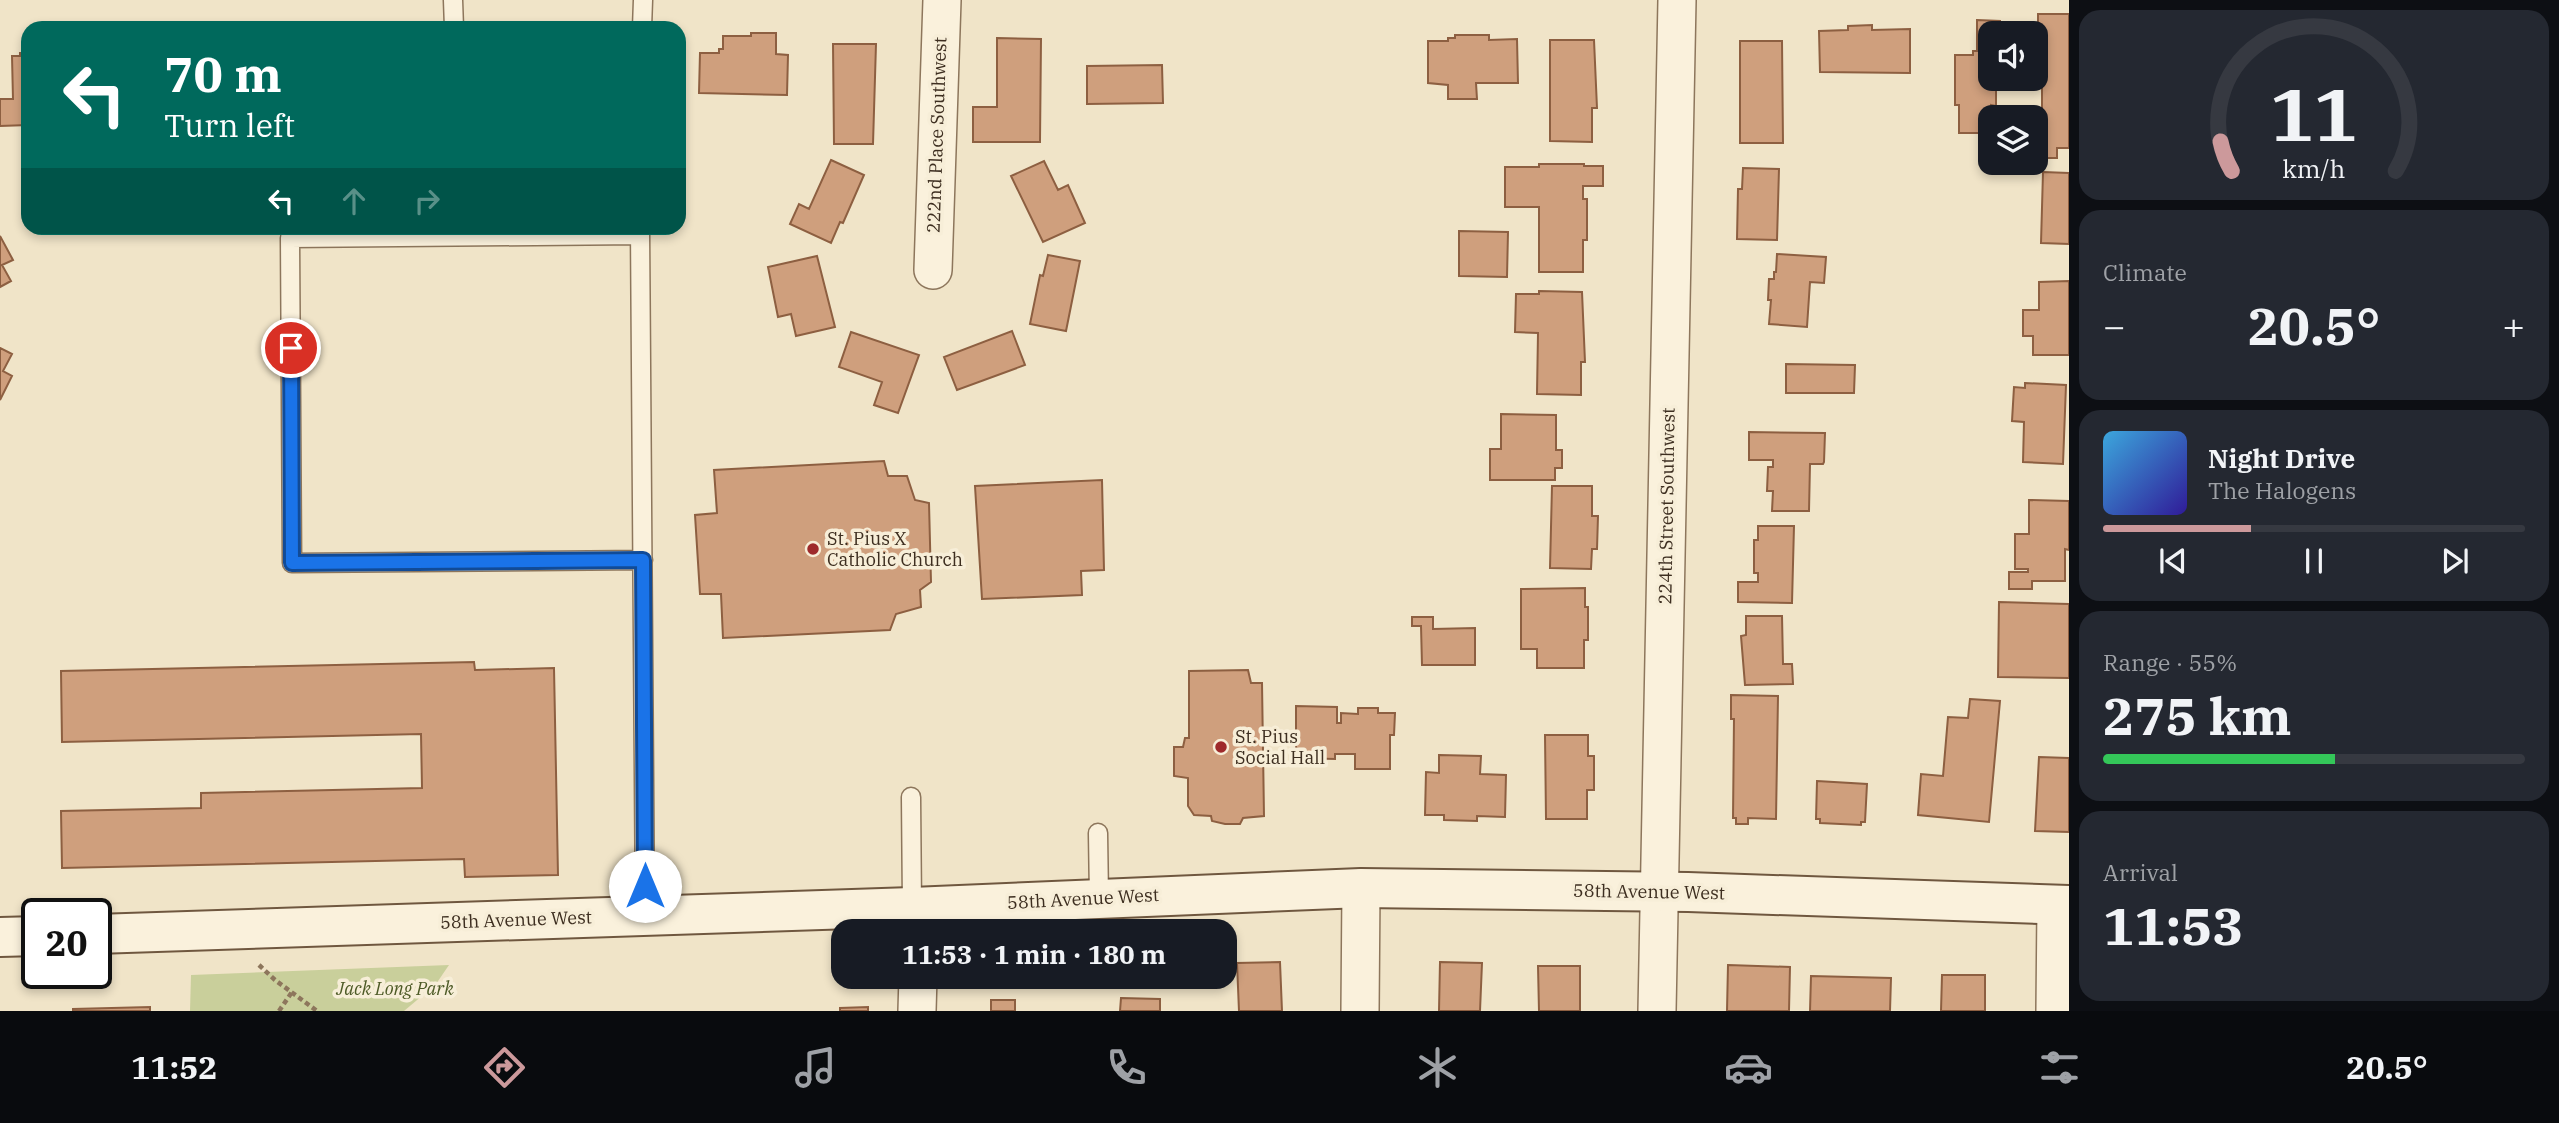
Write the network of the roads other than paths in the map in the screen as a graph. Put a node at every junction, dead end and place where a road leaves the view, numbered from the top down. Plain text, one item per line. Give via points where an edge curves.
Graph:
1 (453, 0) edge
2 (643, 0) edge
3 (942, 0) edge
4 (1677, 0) edge
5 (454, 21) edge
6 (642, 21) edge
7 (374, 235) edge
8 (640, 235) edge
9 (933, 270) dead end
10 (643, 560) junction
11 (911, 797) dead end
12 (1098, 834) dead end
13 (1361, 888) junction
14 (1659, 892) junction
15 (1099, 898) junction
16 (2062, 905) edge
17 (917, 915) edge
18 (645, 916) junction
19 (112, 933) edge
20 (21, 936) edge
21 (0, 937) edge
22 (918, 989) edge
23 (917, 1011) edge
24 (1360, 1011) edge
25 (1657, 1011) edge
26 (2055, 1011) edge

1 - 5 lane
2 - 6 lane
3 - 9 street, 222nd Place Southwest
4 - 14 street, 224th Street Southwest
7 - 10 lane via 290,238 292,563
8 - 10 lane
10 - 18 lane
11 - 17 lane
12 - 15 lane
13 - 14 street, 58th Avenue West
13 - 15 street, 58th Avenue West
13 - 24 street
14 - 16 street, 58th Avenue West
14 - 25 street, 224th Street Southwest
15 - 17 street, 58th Avenue West
16 - 26 street
17 - 18 street, 58th Avenue West
18 - 19 street, 58th Avenue West
20 - 21 street
22 - 23 street

